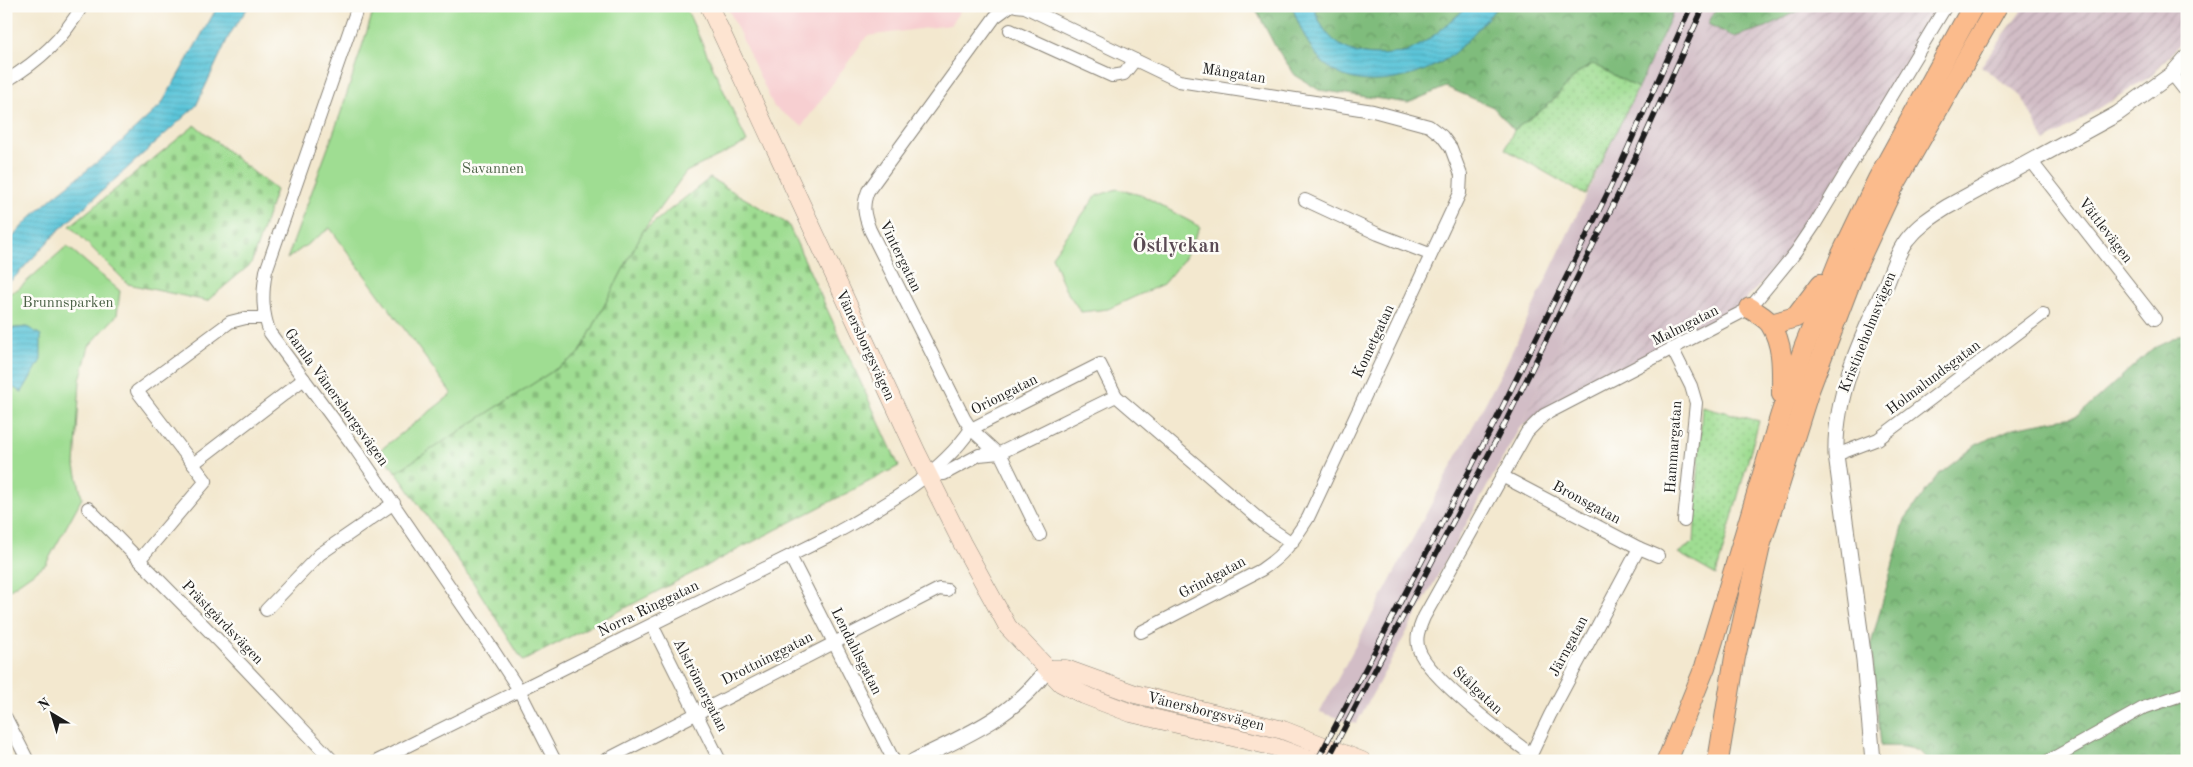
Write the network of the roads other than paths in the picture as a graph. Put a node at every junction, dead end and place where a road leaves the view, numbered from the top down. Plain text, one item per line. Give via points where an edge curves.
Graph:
1 (82, 6) edge
2 (358, 6) edge
3 (709, 6) edge
4 (1010, 6) edge
5 (1016, 6) edge
6 (1946, 6) edge
7 (1973, 6) edge
8 (1997, 6) edge
9 (1010, 30) dead end
10 (2187, 57) edge
11 (1135, 60) junction
12 (2172, 74) junction
13 (6, 81) edge
14 (2187, 93) edge
15 (1451, 148) joint
16 (2032, 162) junction
17 (1305, 200) dead end
18 (1427, 253) dead end
19 (1841, 256) junction
20 (1750, 308) junction
21 (2043, 314) dead end
22 (264, 318) junction
23 (2155, 319) dead end
24 (1771, 324) junction
25 (1673, 350) junction
26 (304, 379) junction
27 (1116, 396) junction
28 (1781, 414) junction
29 (971, 429) junction
30 (998, 453) junction
31 (1836, 455) junction
32 (193, 464) junction
33 (928, 475) junction
34 (1502, 476) junction
35 (394, 503) junction
36 (88, 508) dead end
37 (1684, 521) dead end
38 (1040, 535) dead end
39 (1292, 543) junction
40 (1639, 548) junction
41 (790, 556) junction
42 (1658, 556) dead end
43 (140, 559) junction
44 (947, 590) dead end
45 (266, 610) dead end
46 (652, 625) junction
47 (1141, 632) dead end
48 (1418, 639) joint
49 (834, 642) junction
50 (1048, 669) junction
51 (519, 690) junction
52 (2187, 693) edge
53 (697, 712) junction
54 (6, 718) edge
55 (1530, 758) edge
56 (28, 761) edge
57 (333, 761) edge
58 (377, 761) edge
59 (555, 761) edge
60 (604, 761) edge
61 (720, 761) edge
62 (894, 761) edge
63 (914, 761) edge
64 (1312, 761) edge
65 (1362, 761) edge
66 (1667, 761) edge
67 (1718, 761) edge
68 (1872, 761) edge
69 (2048, 761) edge

1 - 13 street via 72,24 48,51
2 - 22 street, Gamla Vänersborgsvägen via 266,271 262,289
3 - 33 main road, Vänersborgsvägen
4 - 29 street, Vintergatan via 995,16 868,190 863,203 870,230
5 - 11 street, Mångatan via 1026,7
6 - 20 street, Malmgatan via 1815,224
7 - 19 highway via 1878,179
8 - 67 highway via 1892,189 1857,264 1810,390 1760,546 1735,657
9 - 11 street via 1112,76 1124,74
10 - 12 street, Kristineholmsvägen
11 - 15 street, Mångatan via 1179,81 1373,111 1429,126
12 - 14 street
12 - 16 street, Kristineholmsvägen via 2117,114
15 - 39 street, Kometgatan via 1461,175 1460,193 1308,518
16 - 23 street, Vättlevägen
16 - 31 street, Kristineholmsvägen via 1947,207 1922,223 1905,242 1866,330 1840,400 1835,430
17 - 18 street
19 - 24 highway via 1796,317
19 - 28 highway
20 - 24 highway
20 - 25 street, Malmgatan
21 - 31 street, Holmalundsgatan via 1878,439
22 - 26 street, Gamla Vänersborgsvägen via 270,333
22 - 32 street via 230,322 138,391
24 - 28 highway via 1783,362
25 - 34 street, Malmgatan via 1544,416 1527,432
25 - 37 street, Hammargatan via 1696,403
26 - 32 street
26 - 35 street, Gamla Vänersborgsvägen
27 - 29 street, Oriongatan via 1100,364
27 - 30 street
27 - 39 street, Oriongatan via 1259,520
28 - 66 highway via 1705,667
29 - 30 street, Vintergatan
29 - 33 street, Oriongatan via 960,445
30 - 33 street via 979,455 944,474
30 - 38 street
31 - 68 street, Kristineholmsvägen via 1864,660
32 - 43 street via 206,481
33 - 41 street, Norra Ringgatan via 881,507
33 - 50 main road, Vänersborgsvägen via 1008,627
34 - 40 street, Bronsgatan
34 - 48 street, Malmgatan via 1424,617
35 - 45 street via 320,554
35 - 51 street, Gamla Vänersborgsvägen
36 - 43 street, Prästgårdsvägen
39 - 47 street, Grindgatan via 1261,570
40 - 42 street, Bronsgatan
40 - 55 street, Järngatan
41 - 46 street, Norra Ringgatan
41 - 49 street, Lendahlsgatan
43 - 57 street, Prästgårdsvägen
44 - 49 street, Drottninggatan via 939,589
46 - 51 street, Norra Ringgatan
46 - 53 street, Alströmergatan
48 - 55 street, Stålgatan via 1420,651 1435,673
49 - 53 street, Drottninggatan
49 - 62 street, Lendahlsgatan
50 - 63 street via 1023,699 999,718
50 - 64 main road, Vänersborgsvägen via 1061,684 1131,712 1275,747
50 - 65 main road, Vänersborgsvägen via 1066,669 1135,694 1283,730
51 - 58 street, Norra Ringgatan
51 - 59 street, Gamla Vänersborgsvägen
52 - 69 street via 2143,708
53 - 60 street, Drottninggatan
53 - 61 street, Alströmergatan
54 - 56 street

